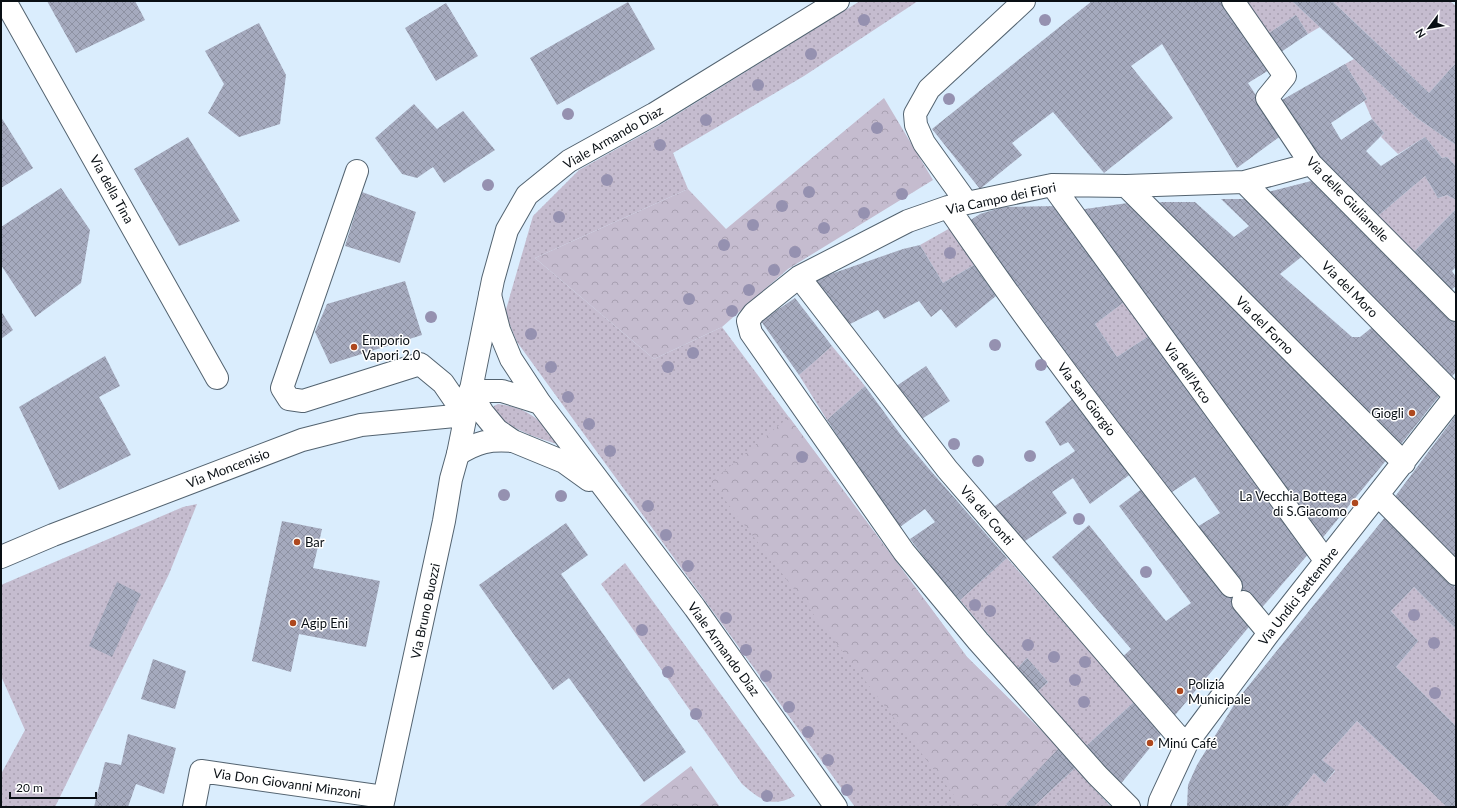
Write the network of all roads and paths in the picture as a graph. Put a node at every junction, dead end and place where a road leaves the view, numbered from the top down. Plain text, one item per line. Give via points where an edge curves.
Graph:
1 (6, 1) edge
2 (838, 1) edge
3 (1024, 1) edge
4 (1233, 1) edge
5 (1312, 164) junction
6 (357, 171) dead end
7 (1244, 182) junction
8 (1052, 185) junction
9 (1126, 186) junction
10 (957, 205) junction
11 (799, 277) junction
12 (490, 295) junction
13 (1456, 310) edge
14 (217, 378) dead end
15 (470, 391) junction
16 (1456, 396) edge
17 (540, 404) junction
18 (465, 415) junction
19 (513, 441) junction
20 (458, 454) junction
21 (1404, 464) junction
22 (607, 494) junction
23 (1378, 495) junction
24 (1, 558) edge
25 (1325, 560) junction
26 (1456, 574) edge
27 (1269, 633) junction
28 (1187, 743) junction
29 (383, 802) edge
30 (194, 807) edge
31 (836, 807) edge
32 (1130, 807) edge
33 (1159, 807) edge

1 - 14 street, Via della Tina
2 - 12 street, Viale Armando Diaz via 654,114 569,161 528,195 507,230
3 - 10 street, Via San Giorgio via 929,89 915,114 916,125 924,143
4 - 5 street, Via delle Giulianelle via 1286,76 1267,98
5 - 7 street, Via Campo dei Fiori
5 - 13 street, Via delle Giulianelle
6 - 18 street via 282,388 289,399 303,401 420,364 443,383
7 - 9 street, Via Campo dei Fiori
7 - 16 street, Via del Moro
8 - 9 street, Via Campo dei Fiori
8 - 10 street, Via Campo dei Fiori
8 - 25 street, Via dell'Arco
9 - 21 street, Via del Forno
10 - 11 street, Via Campo dei Fiori via 908,221
10 - 27 street, Via San Giorgio via 1007,293 1162,499
11 - 28 street, Via dei Conti via 947,469 1176,734
11 - 32 street, Via Campo dei Fiori via 754,313 748,321 752,334 904,552 978,641 1082,758
12 - 15 street, Viale Armando Diaz
12 - 17 street via 499,330 511,359
15 - 17 street via 502,391
15 - 18 street, Viale Armando Diaz
15 - 19 street via 497,430
16 - 21 street, Via Undici Settembre
17 - 22 street
18 - 20 street, Via Bruno Buozzi
18 - 24 street, Via Moncenisio via 361,425 302,440 53,535
19 - 20 street via 476,443
19 - 22 street via 564,462
20 - 29 street, Via Bruno Buozzi
21 - 23 street, Via Undici Settembre
22 - 31 street, Viale Armando Diaz via 695,608
23 - 25 street, Via Undici Settembre
23 - 26 street
25 - 27 street, Via Undici Settembre
27 - 28 street, Via Undici Settembre
28 - 33 street, Via Undici Settembre
29 - 30 street, Via Don Giovanni Minzoni via 201,771

